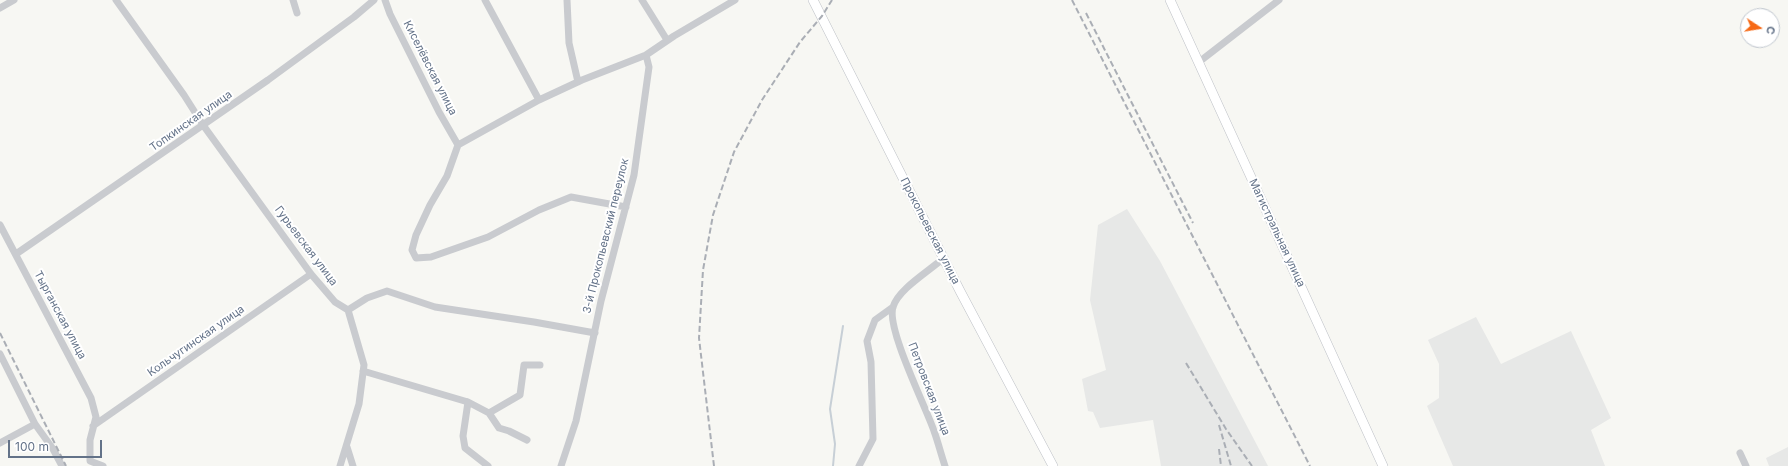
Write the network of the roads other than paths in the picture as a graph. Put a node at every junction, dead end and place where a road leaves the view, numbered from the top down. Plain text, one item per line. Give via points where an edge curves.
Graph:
1 (14, 0) edge
2 (116, 0) edge
3 (293, 0) edge
4 (374, 0) edge
5 (385, 0) edge
6 (486, 0) edge
7 (567, 0) edge
8 (642, 0) edge
9 (735, 0) edge
10 (814, 0) edge
11 (1170, 0) edge
12 (1279, 0) edge
13 (0, 8) edge
14 (297, 13) dead end
15 (667, 40) junction
16 (646, 55) junction
17 (1199, 62) junction
18 (578, 82) junction
19 (539, 100) junction
20 (203, 125) junction
21 (458, 145) junction
22 (626, 207) junction
23 (0, 225) edge
24 (16, 254) junction
25 (940, 261) dead end
26 (311, 274) junction
27 (892, 307) junction
28 (348, 310) junction
29 (595, 333) junction
30 (0, 354) edge
31 (540, 365) dead end
32 (363, 372) junction
33 (468, 402) junction
34 (489, 412) junction
35 (35, 424) junction
36 (94, 426) junction
37 (527, 440) dead end
38 (0, 443) edge
39 (346, 447) junction
40 (1740, 453) dead end
41 (1052, 463) edge
42 (62, 466) edge
43 (103, 466) edge
44 (340, 466) edge
45 (353, 466) edge
46 (488, 466) edge
47 (561, 466) edge
48 (859, 466) edge
49 (945, 466) edge
50 (1383, 466) edge
51 (1746, 466) edge

1 - 13 street
2 - 20 street, Гурьевская улица
3 - 14 street
4 - 20 street, Топкинская улица
5 - 21 street, Киселёвская улица via 439,112
6 - 19 street
7 - 18 street via 569,43
8 - 15 street
9 - 15 street
10 - 41 main road, Прокопьевская улица via 960,291
11 - 17 main road, Магистральная улица
12 - 17 street
15 - 16 street
16 - 18 street
16 - 22 street, 3-й Прокопьевский переулок via 649,68 634,175
17 - 50 main road, Магистральная улица
18 - 19 street
19 - 21 street
20 - 24 street, Топкинская улица
20 - 26 street, Гурьевская улица
21 - 22 street via 447,176 416,235 412,250 416,258 431,257 488,237 539,210 571,197
22 - 29 street, 3-й Прокопьевский переулок via 608,270
23 - 24 street, Тырганская улица
24 - 36 street, Тырганская улица via 91,398 96,417
25 - 27 street via 906,288
26 - 28 street, Гурьевская улица via 335,302
26 - 36 street, Кольчугинская улица
27 - 48 street via 875,320 867,341 871,362 873,439
27 - 49 street, Петровская улица via 892,321 900,346
28 - 29 street via 367,298 387,291 436,307
28 - 32 street via 364,366
29 - 47 street, 3-й Прокопьевский переулок via 576,421
30 - 35 street
31 - 34 street via 524,365 520,395
32 - 33 street
32 - 39 street via 359,404
33 - 34 street
33 - 46 street via 463,436 465,448
34 - 37 street via 499,428
35 - 38 street
35 - 42 street
36 - 43 street via 90,440 90,461
39 - 44 street
39 - 45 street
40 - 51 street

